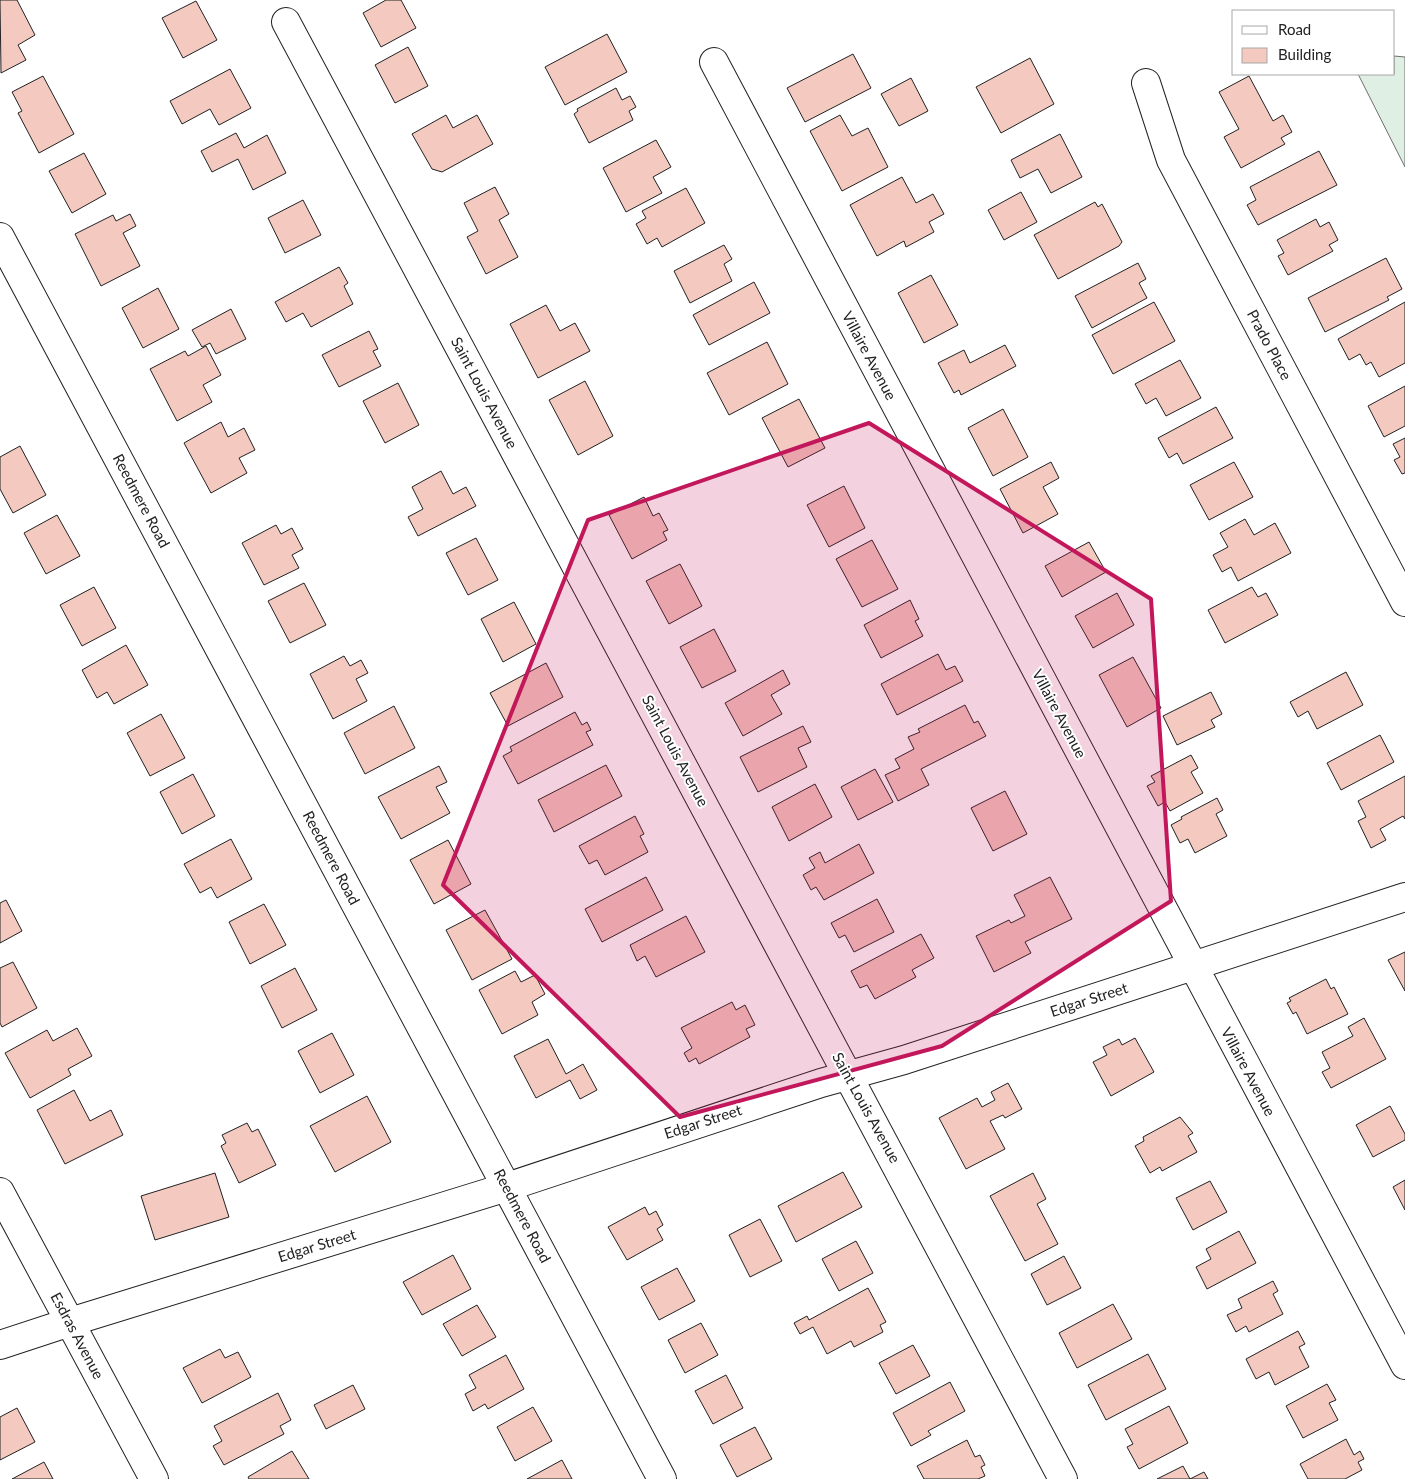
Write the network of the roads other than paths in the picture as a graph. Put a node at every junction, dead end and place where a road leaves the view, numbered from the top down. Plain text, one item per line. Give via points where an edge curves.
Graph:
1 (286, 22) dead end
2 (714, 62) dead end
3 (1146, 83) dead end
4 (0, 238) edge
5 (1405, 602) edge
6 (1405, 897) edge
7 (1192, 966) junction
8 (848, 1074) junction
9 (507, 1187) junction
10 (0, 1192) edge
11 (70, 1322) junction
12 (0, 1345) edge
13 (1405, 1365) edge
14 (154, 1479) edge
15 (662, 1479) edge
16 (1063, 1479) edge

1 - 8 street, Saint Louis Avenue
2 - 7 street, Villaire Avenue
3 - 5 street, Prado Place via 1171,160
4 - 9 street, Reedmere Road
6 - 7 street, Edgar Street
7 - 8 street, Edgar Street via 904,1060
7 - 13 street, Villaire Avenue
8 - 9 street, Edgar Street
8 - 16 street, Saint Louis Avenue
9 - 11 street, Edgar Street
9 - 15 street, Reedmere Road
10 - 11 street, Esdras Avenue
11 - 12 street, Edgar Street
11 - 14 street, Esdras Avenue

